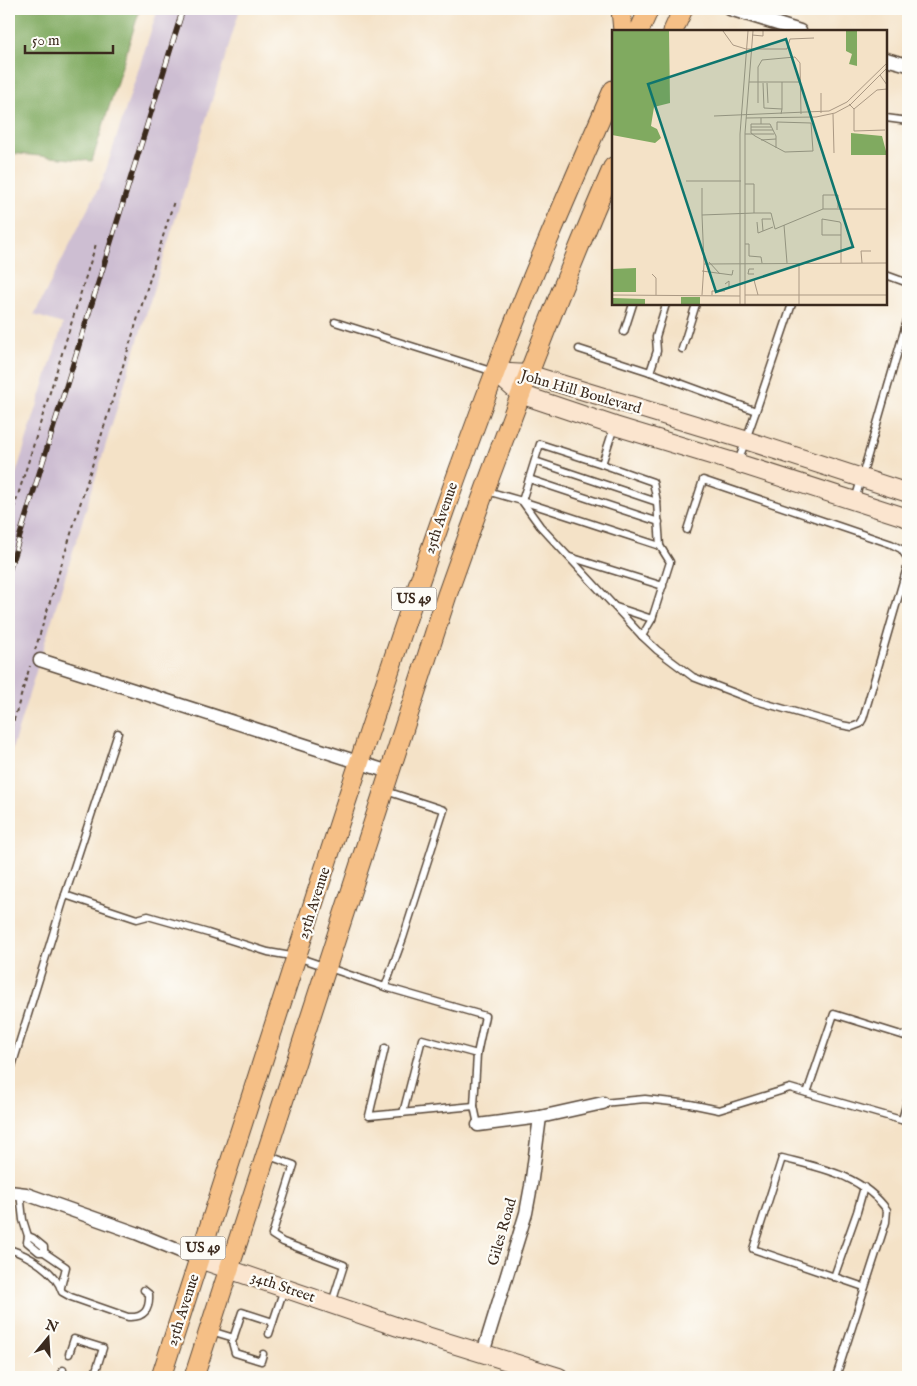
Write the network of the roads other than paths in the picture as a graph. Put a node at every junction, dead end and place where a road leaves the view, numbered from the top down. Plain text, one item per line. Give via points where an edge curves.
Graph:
1 (621, 9) edge
2 (649, 9) edge
3 (683, 9) edge
4 (730, 9) edge
5 (623, 30) edge
6 (639, 30) edge
7 (673, 30) edge
8 (797, 30) edge
9 (887, 59) edge
10 (908, 65) edge
11 (612, 92) edge
12 (887, 118) edge
13 (908, 121) edge
14 (612, 172) edge
15 (609, 188) edge
16 (887, 275) edge
17 (908, 282) edge
18 (633, 305) edge
19 (666, 305) edge
20 (696, 305) edge
21 (792, 305) edge
22 (908, 317) edge
23 (335, 322) dead end
24 (624, 332) dead end
25 (682, 348) dead end
26 (579, 349) dead end
27 (495, 372) junction
28 (650, 372) junction
29 (528, 374) junction
30 (520, 394) junction
31 (756, 410) junction
32 (615, 426) junction
33 (745, 440) junction
34 (535, 461) junction
35 (737, 463) junction
36 (602, 464) junction
37 (529, 479) junction
38 (862, 479) junction
39 (484, 490) junction
40 (908, 493) edge
41 (522, 500) junction
42 (657, 502) junction
43 (855, 502) junction
44 (908, 518) edge
45 (659, 522) junction
46 (687, 530) dead end
47 (660, 546) junction
48 (568, 556) junction
49 (908, 559) edge
50 (908, 564) edge
51 (418, 586) junction
52 (663, 586) junction
53 (447, 596) junction
54 (615, 607) junction
55 (652, 619) junction
56 (642, 636) junction
57 (36, 656) road end
58 (118, 734) dead end
59 (359, 763) junction
60 (386, 781) junction
61 (65, 895) junction
62 (297, 956) junction
63 (326, 967) junction
64 (385, 987) junction
65 (908, 1037) edge
66 (385, 1048) dead end
67 (477, 1054) junction
68 (9, 1076) edge
69 (807, 1093) junction
70 (908, 1098) edge
71 (603, 1104) joint
72 (474, 1106) junction
73 (403, 1113) junction
74 (540, 1117) junction
75 (905, 1121) edge
76 (478, 1125) joint
77 (265, 1155) junction
78 (864, 1187) junction
79 (14, 1192) edge
80 (9, 1249) edge
81 (199, 1259) junction
82 (228, 1269) junction
83 (834, 1277) junction
84 (61, 1287) junction
85 (864, 1287) junction
86 (284, 1288) junction
87 (144, 1290) dead end
88 (332, 1304) junction
89 (273, 1322) junction
90 (209, 1330) junction
91 (269, 1334) dead end
92 (234, 1338) junction
93 (483, 1353) junction
94 (69, 1354) dead end
95 (263, 1354) dead end
96 (63, 1370) dead end
97 (61, 1377) edge
98 (94, 1377) edge
99 (162, 1377) edge
100 (194, 1377) edge
101 (556, 1377) edge
102 (836, 1377) edge

1 - 5 main road
2 - 6 main road
3 - 7 main road
4 - 8 street
9 - 10 street
11 - 27 main road, 25th Avenue / US 49
12 - 13 lane
14 - 15 main road, 25th Avenue / US 49
15 - 29 main road, 25th Avenue / US 49 via 550,316
16 - 17 lane
18 - 24 lane
19 - 28 lane
20 - 25 lane
21 - 31 lane
22 - 38 lane
23 - 27 lane
26 - 28 lane
27 - 29 street, John Hill Boulevard
27 - 30 street, John Hill Boulevard
27 - 51 main road, 25th Avenue / US 49
28 - 31 lane
29 - 30 main road, 25th Avenue / US 49
29 - 33 street, John Hill Boulevard
30 - 32 street, John Hill Boulevard
30 - 39 main road, 25th Avenue / US 49
31 - 33 lane
32 - 35 street, John Hill Boulevard
32 - 36 lane
33 - 35 lane
33 - 38 street, John Hill Boulevard
34 - 36 lane via 540,444
34 - 37 lane
34 - 42 lane
35 - 43 street, John Hill Boulevard
36 - 42 lane via 653,482
37 - 41 lane
37 - 45 lane
38 - 40 street, John Hill Boulevard
38 - 43 lane
39 - 41 lane
39 - 53 main road, 25th Avenue / US 49
41 - 47 lane
41 - 48 lane via 540,526
42 - 45 lane
43 - 44 street, John Hill Boulevard
45 - 47 lane
46 - 49 lane via 702,480 891,544 901,549
47 - 52 lane via 670,562
48 - 52 lane
48 - 54 lane
50 - 56 lane via 863,719 856,726 840,725 752,700 692,677
51 - 53 main road
51 - 59 main road, 25th Avenue / US 49
52 - 55 lane
53 - 60 main road, 25th Avenue / US 49
54 - 55 lane
54 - 56 lane
55 - 56 lane
57 - 59 street
58 - 61 lane
59 - 60 street
59 - 62 main road, 25th Avenue / US 49
60 - 63 main road, 25th Avenue / US 49
60 - 64 lane via 444,810
61 - 62 lane via 137,919 148,916 268,952
61 - 68 lane
62 - 63 lane, 25th Avenue
62 - 81 main road, 25th Avenue / US 49
63 - 64 lane
63 - 77 main road, 25th Avenue / US 49
64 - 67 lane via 486,1016
65 - 69 lane via 834,1014
66 - 73 lane via 369,1116
67 - 72 lane
67 - 73 lane via 422,1039
69 - 71 lane via 790,1088 719,1110 645,1099
69 - 75 lane
70 - 75 lane
71 - 74 street
72 - 73 lane
72 - 76 lane
74 - 76 street
74 - 93 street, Giles Road via 526,1213
77 - 82 main road, 25th Avenue / US 49
77 - 88 lane via 294,1165 272,1235 344,1265
78 - 83 lane
78 - 83 lane via 837,1172 782,1158 753,1250
78 - 85 lane via 879,1198 887,1210
79 - 81 street, 34th Street via 136,1233
79 - 84 lane via 28,1236 66,1267
80 - 84 lane via 35,1260
81 - 82 street, 34th Street
81 - 99 main road, 25th Avenue / US 49
82 - 86 street, 34th Street
82 - 90 main road, 25th Avenue / US 49
83 - 85 lane
84 - 87 lane via 62,1292 71,1297 128,1317 145,1313 149,1294
85 - 102 lane
86 - 88 street, 34th Street
86 - 89 lane
88 - 93 street, 34th Street
89 - 91 lane
89 - 92 lane via 242,1312
90 - 92 lane
90 - 100 main road, 25th Avenue / US 49
92 - 95 lane via 235,1353 261,1361
93 - 101 street, 34th Street
94 - 98 lane via 74,1339 103,1348
96 - 97 lane

